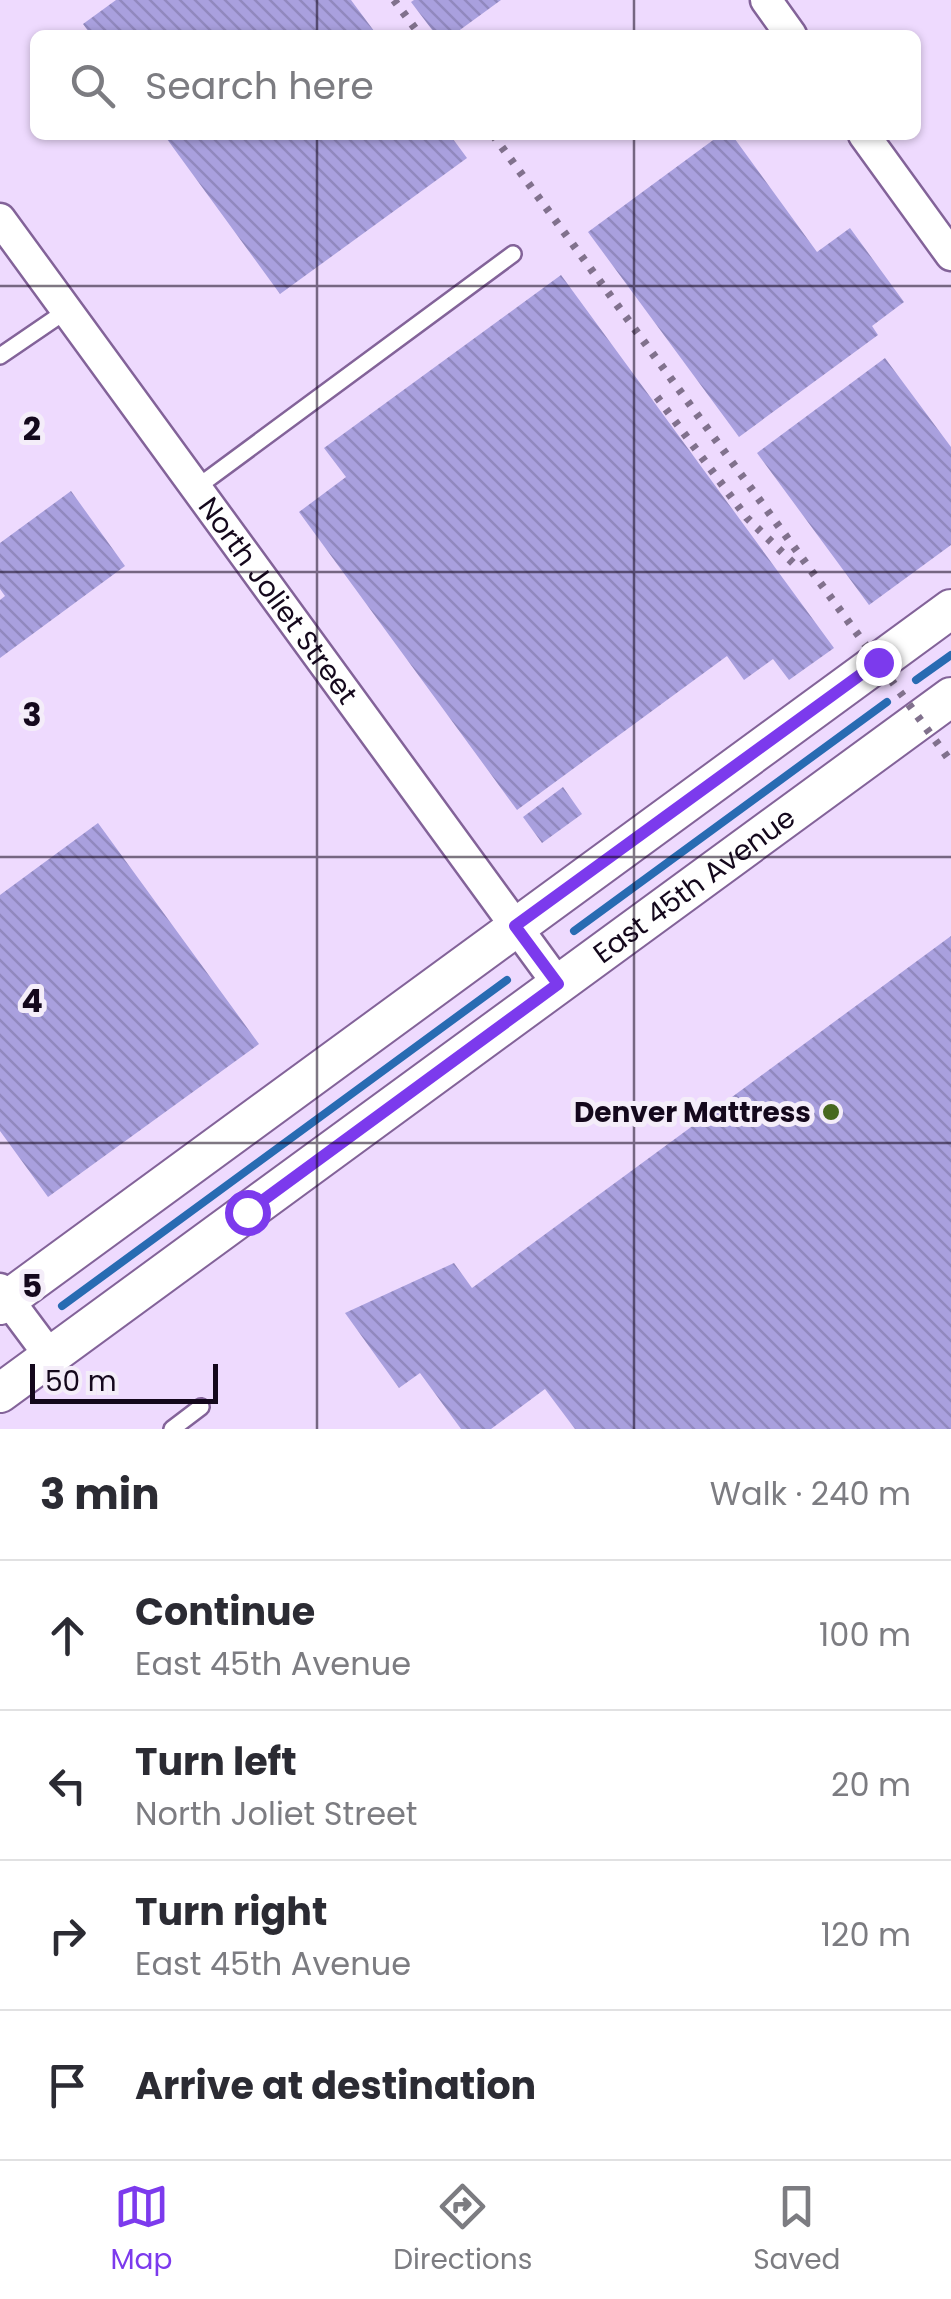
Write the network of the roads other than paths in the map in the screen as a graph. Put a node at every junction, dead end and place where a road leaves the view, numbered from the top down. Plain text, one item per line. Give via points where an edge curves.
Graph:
1 (766, 0) edge
2 (787, 30) edge
3 (868, 140) edge
4 (0, 219) edge
5 (513, 254) dead end
6 (951, 255) edge
7 (66, 310) junction
8 (0, 356) edge
9 (196, 488) junction
10 (951, 609) edge
11 (947, 708) edge
12 (515, 926) junction
13 (558, 984) junction
14 (3, 1298) edge
15 (50, 1356) junction
16 (0, 1392) edge
17 (201, 1408) dead end
18 (172, 1429) edge

1 - 2 street
3 - 6 street
4 - 7 street, North Joliet Street
5 - 9 lane
7 - 8 lane
7 - 9 street, North Joliet Street
9 - 12 street, North Joliet Street
10 - 12 street
11 - 13 street, East 45th Avenue
12 - 13 street, North Joliet Street
12 - 14 street
13 - 15 street, East 45th Avenue
14 - 15 street
15 - 16 street, East 45th Avenue
17 - 18 lane

